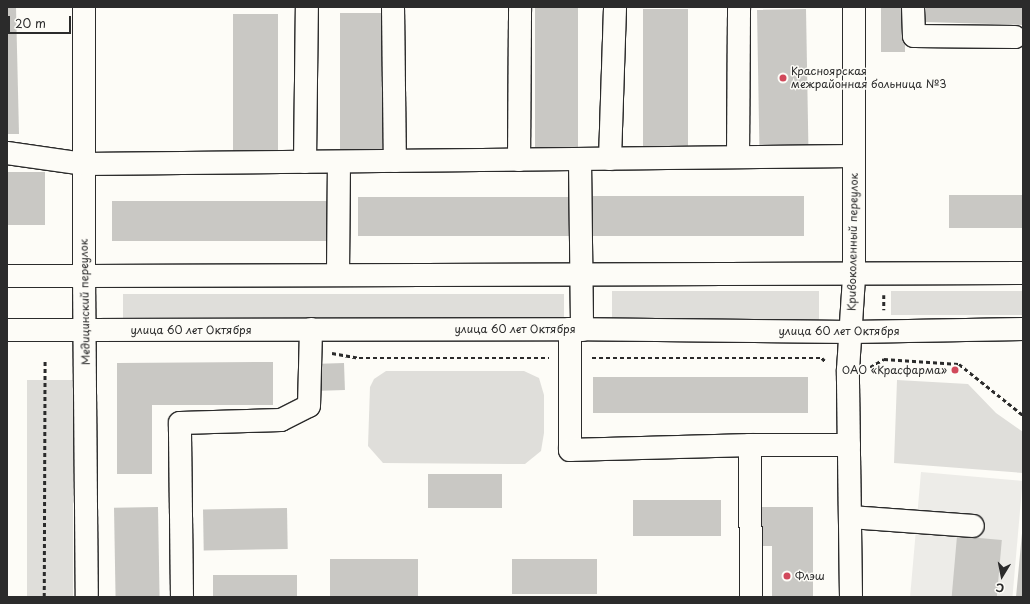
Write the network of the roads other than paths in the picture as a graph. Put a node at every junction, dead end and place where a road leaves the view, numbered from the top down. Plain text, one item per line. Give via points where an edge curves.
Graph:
1 (84, 7) edge
2 (307, 7) edge
3 (393, 7) edge
4 (520, 7) edge
5 (615, 7) edge
6 (739, 7) edge
7 (854, 7) edge
8 (913, 7) edge
9 (1015, 37) dead end
10 (7, 153) edge
11 (854, 156) junction
12 (738, 157) junction
13 (610, 159) junction
14 (519, 160) junction
15 (580, 160) junction
16 (395, 161) junction
17 (305, 162) junction
18 (339, 162) junction
19 (83, 164) junction
20 (1023, 273) edge
21 (338, 274) junction
22 (580, 274) junction
23 (7, 276) edge
24 (84, 276) junction
25 (854, 276) junction
26 (312, 329) junction
27 (1023, 329) edge
28 (7, 330) edge
29 (86, 330) junction
30 (576, 330) junction
31 (851, 332) junction
32 (750, 445) junction
33 (848, 445) junction
34 (851, 517) junction
35 (973, 526) dead end
36 (87, 597) edge
37 (182, 597) edge
38 (751, 597) edge
39 (851, 597) edge

1 - 19 street, Медицинский переулок
2 - 17 street
3 - 16 street
4 - 14 street
5 - 13 street
6 - 12 street
7 - 11 street, Кривоколенный переулок
8 - 9 street via 914,36
10 - 19 street
11 - 12 street
11 - 25 street, Кривоколенный переулок
12 - 13 street
13 - 15 street
14 - 15 street
14 - 16 street
15 - 22 street
16 - 18 street
17 - 18 street
17 - 19 street
18 - 21 street
19 - 24 street, Медицинский переулок
20 - 25 street
21 - 22 street
21 - 24 street
22 - 25 street
22 - 30 street
23 - 24 street
24 - 29 street, Медицинский переулок
25 - 31 street, Кривоколенный переулок
26 - 29 street, улица 60 лет Октября
26 - 30 street, улица 60 лет Октября
26 - 37 street via 309,406 281,420 180,423
27 - 31 street, улица 60 лет Октября
28 - 29 street, улица 60 лет Октября
29 - 36 street, Медицинский переулок
30 - 31 street, улица 60 лет Октября
30 - 32 street via 570,358 570,450
31 - 33 street, Кривоколенный переулок
32 - 33 street
32 - 38 street
33 - 34 street, Кривоколенный переулок
34 - 35 street
34 - 39 street, Кривоколенный переулок

